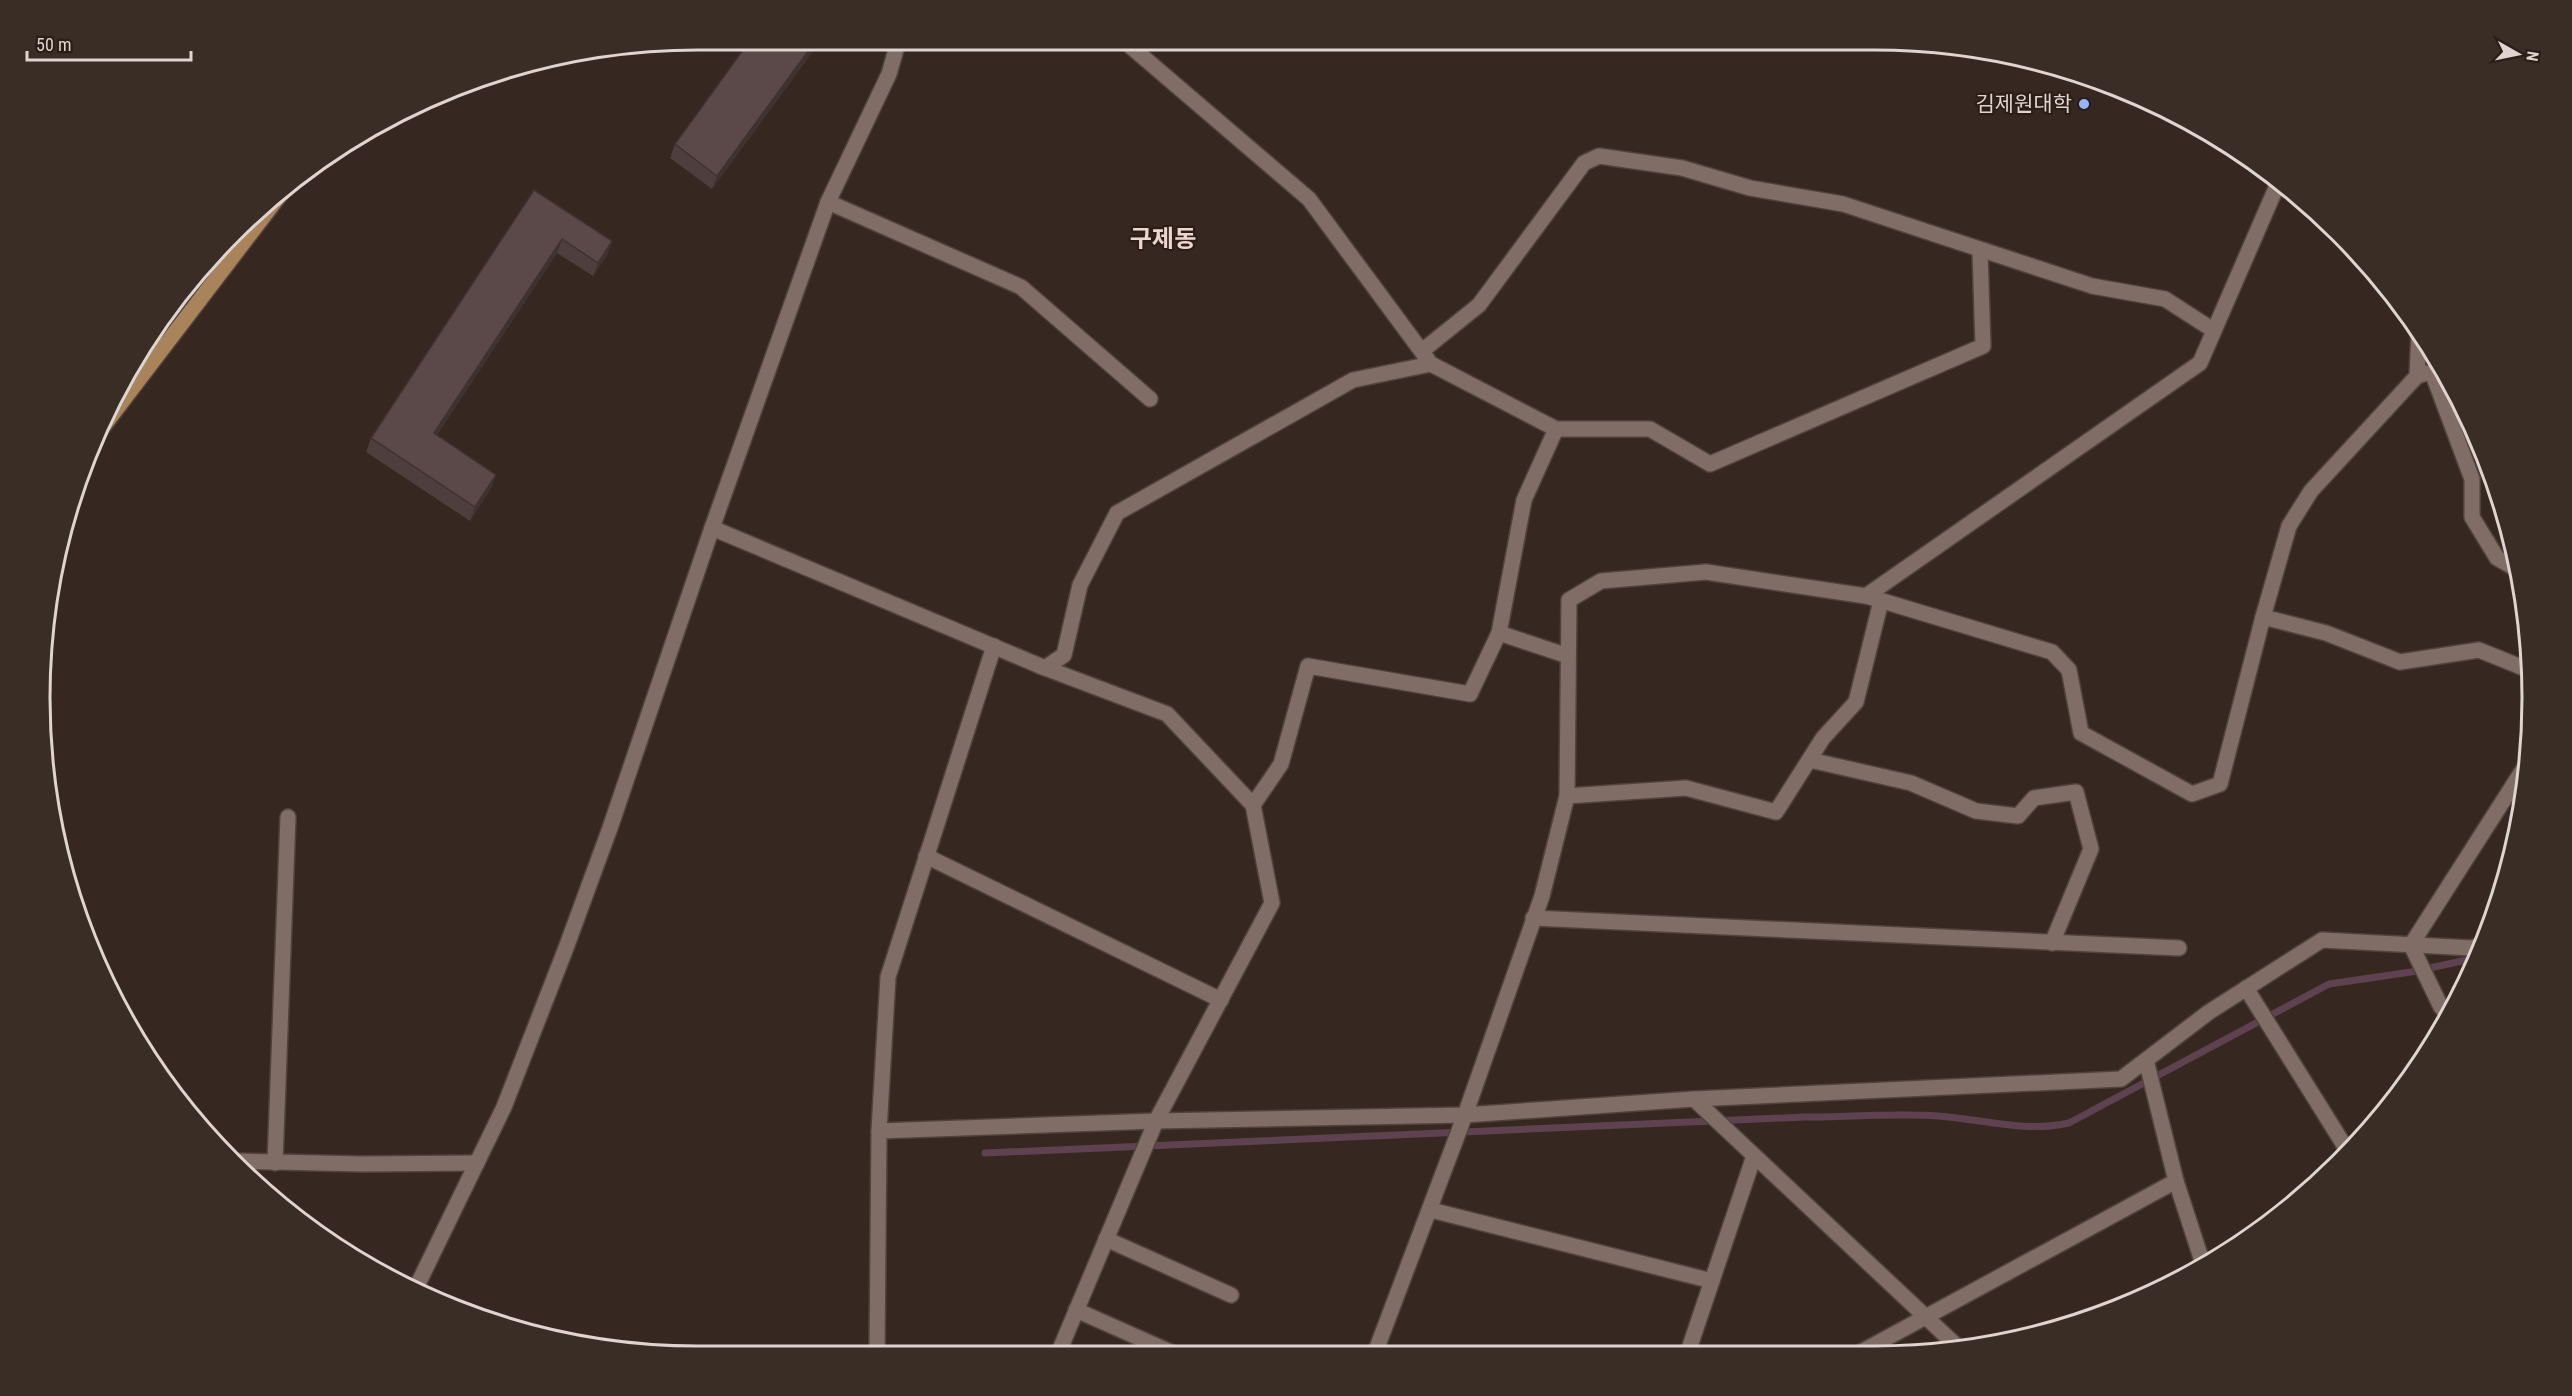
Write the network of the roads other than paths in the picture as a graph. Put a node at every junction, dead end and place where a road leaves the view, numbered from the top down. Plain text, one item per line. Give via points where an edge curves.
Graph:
1 (896, 50) edge
2 (1135, 50) edge
3 (2276, 189) edge
4 (828, 202) junction
5 (264, 215) edge
6 (1980, 251) junction
7 (2213, 330) junction
8 (1422, 351) junction
9 (1431, 364) junction
10 (2430, 372) edge
11 (1150, 399) dead end
12 (119, 406) edge
13 (1556, 429) junction
14 (712, 528) junction
15 (2508, 565) edge
16 (1874, 598) junction
17 (2263, 617) junction
18 (1499, 633) junction
19 (994, 646) junction
20 (1568, 656) junction
21 (2521, 667) edge
22 (1045, 668) junction
23 (1810, 760) junction
24 (2517, 779) edge
25 (1567, 796) junction
26 (1253, 805) junction
27 (288, 817) dead end
28 (926, 856) junction
29 (1533, 918) junction
30 (2052, 943) junction
31 (2411, 945) junction
32 (2179, 948) dead end
33 (2472, 948) edge
34 (2246, 988) junction
35 (1221, 1000) junction
36 (2443, 1009) edge
37 (2146, 1060) junction
38 (1694, 1099) junction
39 (1156, 1121) junction
40 (1461, 1126) junction
41 (879, 1131) junction
42 (2344, 1145) edge
43 (1754, 1156) junction
44 (244, 1162) edge
45 (477, 1162) junction
46 (275, 1163) junction
47 (2176, 1181) junction
48 (1431, 1210) junction
49 (1106, 1239) junction
50 (2202, 1258) edge
51 (1712, 1281) junction
52 (418, 1283) edge
53 (1231, 1295) dead end
54 (1076, 1310) junction
55 (1925, 1317) junction
56 (1952, 1342) edge
57 (877, 1346) edge
58 (1061, 1346) edge
59 (1157, 1346) edge
60 (1378, 1346) edge
61 (1690, 1346) edge
62 (1872, 1346) edge

1 - 4 street via 889,74
2 - 8 street via 1309,199
3 - 7 street
4 - 11 street via 1021,287
4 - 14 street
5 - 12 main road
6 - 7 street via 2092,286 2165,299
6 - 8 street via 1843,204 1750,188 1682,168 1599,156 1584,163 1479,305
6 - 13 street via 1983,346 1710,464 1650,429
7 - 16 street via 2200,363
8 - 9 street
9 - 13 street
9 - 22 street via 1353,380 1117,513 1080,585 1064,656
10 - 15 street via 2472,479 2472,517 2497,558
10 - 17 street via 2311,491 2289,526
13 - 18 street via 1524,500
14 - 19 street
14 - 45 street via 570,937 504,1107
16 - 17 street via 2052,652 2069,670 2081,733 2192,794 2220,784
16 - 20 street via 1706,572 1601,580 1569,600
16 - 23 street via 1856,702 1823,738
17 - 21 street via 2326,633 2400,662 2480,650
18 - 20 street
18 - 26 street via 1470,694 1308,666 1281,764
19 - 22 street
19 - 28 street
20 - 25 street
22 - 26 street via 1167,714
23 - 25 street via 1776,812 1686,788
23 - 30 street via 1911,783 1976,811 2018,816 2034,798 2076,792 2091,849
24 - 31 street
25 - 29 street
26 - 35 street via 1272,903
27 - 46 street
28 - 35 street
28 - 41 street via 888,977
29 - 30 street
29 - 40 street
30 - 32 street
31 - 33 street
31 - 34 street via 2322,940
31 - 36 street
34 - 37 street
34 - 42 street
35 - 39 street
37 - 38 street via 2121,1079
37 - 47 street
38 - 40 street
38 - 43 street
39 - 40 street
39 - 41 street
39 - 49 street
40 - 48 street
41 - 57 street
43 - 51 street
43 - 55 street
44 - 46 street
45 - 46 street
45 - 52 street
47 - 50 street
47 - 55 street
48 - 51 street
48 - 60 street
49 - 53 street
49 - 54 street
51 - 61 street
54 - 58 street
54 - 59 street
55 - 56 street
55 - 62 street

